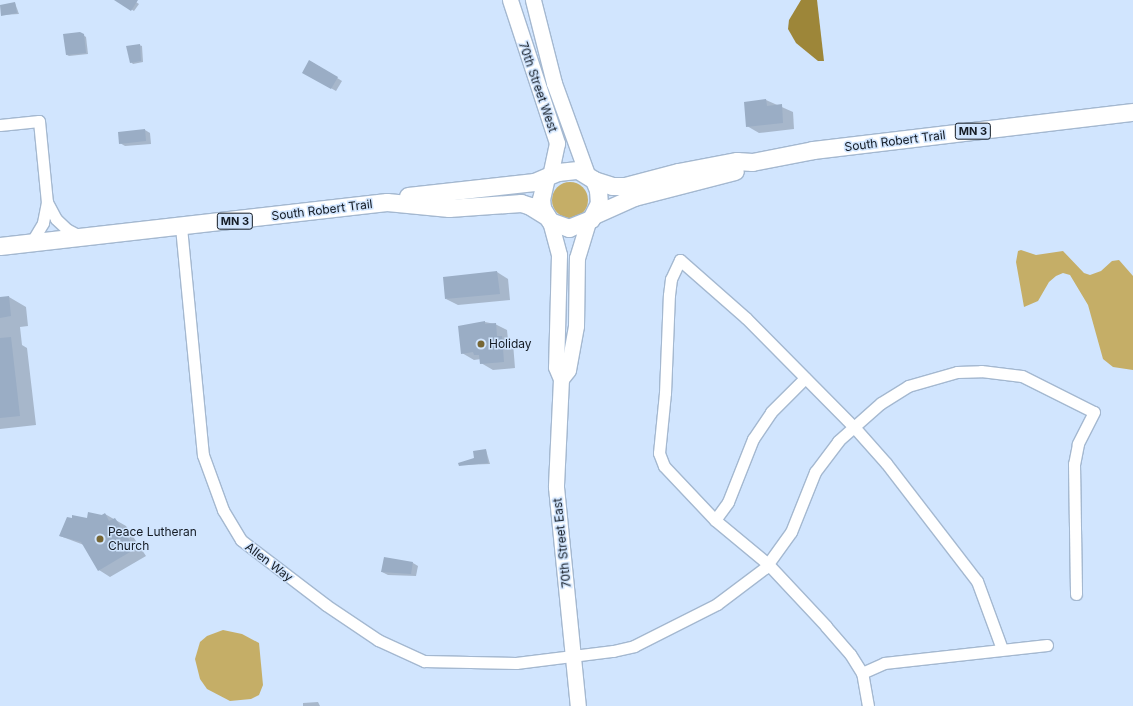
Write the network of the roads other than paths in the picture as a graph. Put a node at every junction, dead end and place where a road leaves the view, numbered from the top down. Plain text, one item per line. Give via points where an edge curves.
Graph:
1 (510, 0) edge
2 (533, 0) edge
3 (1133, 112) edge
4 (0, 125) edge
5 (752, 162) junction
6 (548, 176) junction
7 (591, 177) junction
8 (47, 202) junction
9 (387, 202) junction
10 (548, 219) junction
11 (591, 219) junction
12 (181, 228) junction
13 (84, 238) junction
14 (31, 243) junction
15 (0, 246) edge
16 (805, 378) junction
17 (561, 379) junction
18 (854, 427) junction
19 (715, 520) junction
20 (768, 564) junction
21 (1076, 594) dead end
22 (1046, 645) dead end
23 (1002, 649) junction
24 (573, 657) junction
25 (862, 673) junction
26 (578, 706) edge
27 (868, 706) edge

1 - 6 main road, 70th Street West via 557,143
2 - 7 main road, 70th Street West via 554,83
3 - 5 main road, South Robert Trail / MN 3 via 813,150
4 - 8 street via 39,122
5 - 7 main road, South Robert Trail / MN 3 via 737,161 705,166 625,186 612,186
5 - 11 main road, South Robert Trail / MN 3 via 739,170 634,197
6 - 7 main road via 571,170
6 - 9 main road via 478,190 407,196
6 - 10 main road via 541,199
7 - 11 main road via 600,195
8 - 13 street via 56,219 68,230
8 - 14 street via 43,223
9 - 10 main road, South Robert Trail / MN 3 via 449,208 521,203 530,206
9 - 12 main road, South Robert Trail / MN 3
10 - 11 main road via 569,228
10 - 17 main road, 70th Street East via 559,255 556,367
11 - 17 main road, 70th Street East via 577,258 576,326 568,370
12 - 13 main road, South Robert Trail / MN 3
12 - 24 street, Allen Way via 203,455 223,510 241,540 326,605 372,636 424,661 516,663
13 - 14 main road, South Robert Trail / MN 3
14 - 15 main road, South Robert Trail / MN 3
16 - 18 street
16 - 19 street via 772,412 753,439 728,502
16 - 19 street via 746,318 680,260 671,279 669,295 665,393 659,453 664,466
17 - 24 main road, 70th Street East via 556,487
18 - 20 street, Allen Way via 830,450 819,466 791,532
18 - 21 street, Allen Way via 881,403 908,386 957,372 981,371 1022,376 1094,412 1078,444 1074,464
18 - 23 street via 886,463 977,581
19 - 20 street
20 - 24 street, Allen Way via 737,591 717,604 634,646
20 - 25 street via 826,626 850,654
22 - 23 street
23 - 25 street via 884,663
24 - 26 main road, 70th Street East
25 - 27 street

